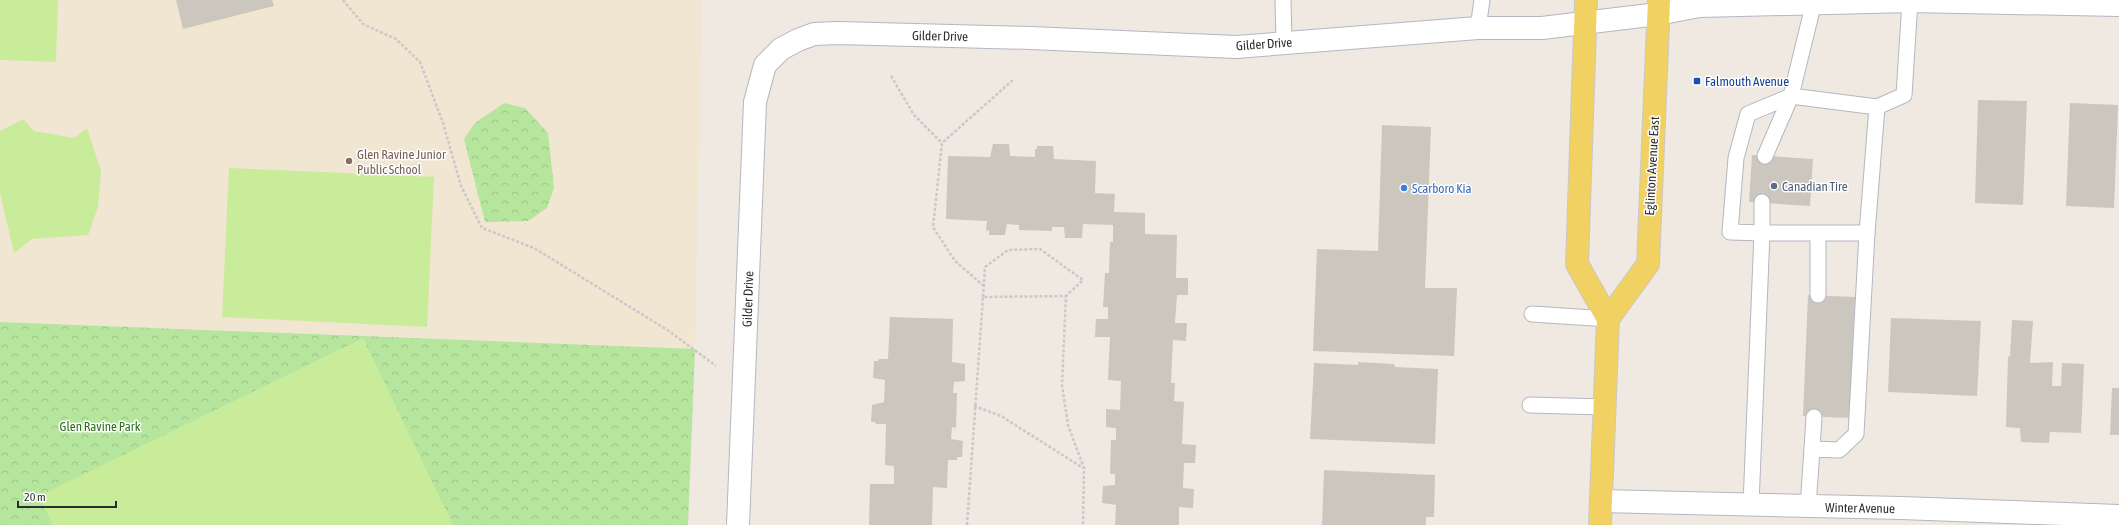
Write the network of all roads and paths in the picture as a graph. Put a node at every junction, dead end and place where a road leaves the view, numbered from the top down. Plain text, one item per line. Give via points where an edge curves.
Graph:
1 (343, 0) edge
2 (1283, 0) edge
3 (1482, 0) edge
4 (1586, 0) edge
5 (1910, 1) edge
6 (2030, 1) edge
7 (1814, 2) junction
8 (2119, 5) edge
9 (1659, 7) edge
10 (1585, 22) junction
11 (1478, 28) junction
12 (1284, 43) junction
13 (890, 76) dead end
14 (1014, 79) dead end
15 (1791, 96) junction
16 (1877, 107) junction
17 (942, 143) junction
18 (1765, 156) dead end
19 (1762, 202) dead end
20 (1762, 233) junction
21 (1867, 233) junction
22 (1818, 234) junction
23 (984, 286) junction
24 (1818, 295) dead end
25 (1066, 296) junction
26 (983, 297) junction
27 (1532, 314) dead end
28 (1608, 318) junction
29 (745, 387) junction
30 (1530, 405) dead end
31 (974, 406) junction
32 (1604, 407) junction
33 (1814, 417) dead end
34 (1812, 450) junction
35 (1084, 468) junction
36 (1601, 501) junction
37 (1751, 505) junction
38 (1808, 507) junction
39 (2119, 516) edge
40 (738, 525) edge
41 (967, 525) edge
42 (1082, 525) edge
43 (1600, 525) edge

1 - 29 path via 363,24 396,39 420,62 443,123 461,186 482,228 534,248 554,260 669,330
2 - 12 lane
3 - 11 lane
4 - 10 main road
5 - 6 street
5 - 7 street
5 - 16 lane via 1904,96
6 - 8 street
7 - 9 street
7 - 15 lane
9 - 10 street
9 - 28 main road, Eglinton Avenue East via 1648,264
10 - 11 street, Gilder Drive via 1542,28
10 - 28 main road via 1577,264
11 - 12 street, Gilder Drive
12 - 29 street, Gilder Drive via 1236,47 838,33 814,34 781,49 765,65 756,102
13 - 17 path via 914,115
14 - 17 path
15 - 16 lane
15 - 18 lane
15 - 20 lane via 1748,114 1736,158 1730,232
16 - 21 lane
17 - 23 path via 933,227 955,261
19 - 20 lane
20 - 22 lane
20 - 37 lane
21 - 22 lane
21 - 34 lane via 1856,434 1839,450
22 - 24 lane
23 - 25 path via 985,267 1008,250 1040,249 1083,280
23 - 26 path
25 - 26 path
25 - 35 path via 1062,385 1068,425
26 - 31 path
27 - 28 lane
28 - 32 main road
29 - 40 street, Gilder Drive
30 - 32 lane
31 - 35 path via 1001,416
31 - 41 path
32 - 36 main road
33 - 34 lane
34 - 38 lane
35 - 42 path
36 - 37 street, Winter Avenue
36 - 43 main road
37 - 38 street, Winter Avenue
38 - 39 street, Winter Avenue

